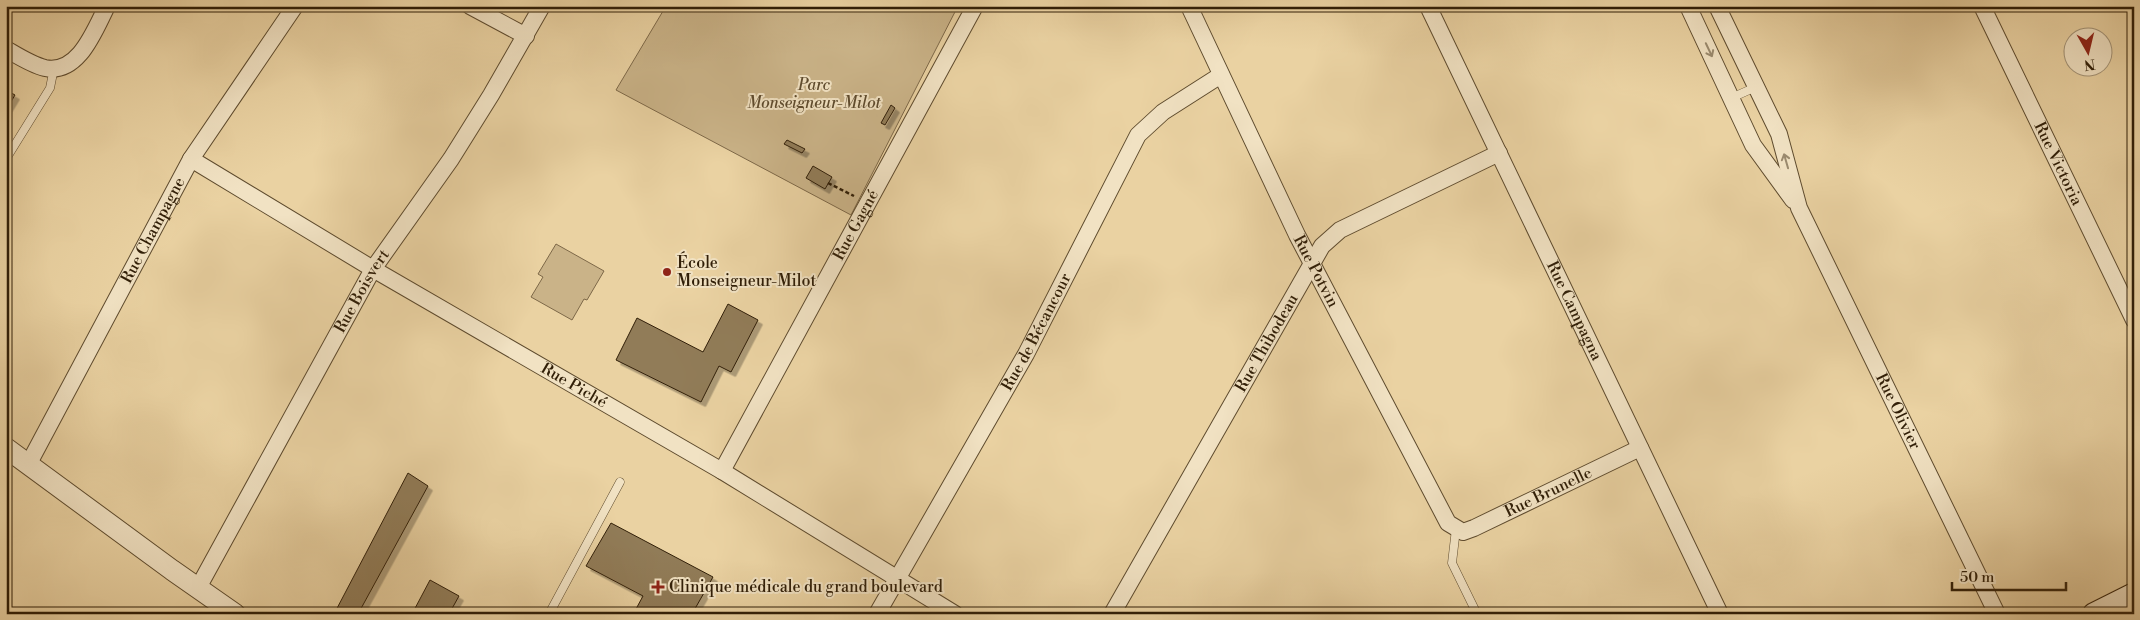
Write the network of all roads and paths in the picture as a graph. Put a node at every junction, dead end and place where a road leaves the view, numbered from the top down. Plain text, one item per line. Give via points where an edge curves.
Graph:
1 (108, 6) edge
2 (295, 6) edge
3 (470, 6) edge
4 (542, 6) edge
5 (975, 6) edge
6 (1188, 6) edge
7 (1428, 6) edge
8 (1688, 6) edge
9 (1717, 6) edge
10 (1982, 6) edge
11 (526, 36) junction
12 (6, 50) edge
13 (54, 68) junction
14 (1221, 75) junction
15 (1756, 87) junction
16 (1731, 98) junction
17 (1499, 153) junction
18 (6, 159) edge
19 (191, 159) junction
20 (828, 183) dead end
21 (868, 204) junction
22 (1799, 208) junction
23 (1312, 265) junction
24 (373, 269) junction
25 (2134, 320) edge
26 (6, 448) edge
27 (1640, 448) junction
28 (28, 464) junction
29 (722, 471) junction
30 (620, 482) dead end
31 (1456, 529) junction
32 (897, 578) junction
33 (198, 588) junction
34 (2134, 594) edge
35 (235, 614) edge
36 (548, 614) edge
37 (876, 614) edge
38 (955, 614) edge
39 (1112, 614) edge
40 (1477, 614) edge
41 (1720, 614) edge
42 (1998, 614) edge
43 (2094, 614) edge

1 - 13 street via 83,50 73,60
2 - 19 street, Rue Champagne
3 - 11 street
4 - 11 street, Rue Boisvert
5 - 21 street, Rue Gagné
6 - 14 street, Rue Potvin
7 - 17 street, Rue Campagna
8 -> 16 street, Rue Olivier
9 - 15 street, Rue Olivier
10 - 25 street, Rue Victoria
11 - 24 street, Rue Boisvert via 452,159
12 - 13 street via 38,65
13 - 18 lane via 50,88
14 - 23 street, Rue Potvin
14 - 32 street, Rue de Bécancour via 1163,112 1138,135 1026,354
15 - 16 lane
22 -> 15 street, Rue Olivier via 1778,134
16 - 22 street, Rue Olivier via 1753,145
17 - 23 street, Rue Thibodeau via 1340,230 1322,246
17 - 27 street, Rue Campagna
19 - 24 street, Rue Piché
19 - 28 street, Rue Champagne
20 - 21 path
21 - 29 street, Rue Gagné
22 - 42 street, Rue Olivier
23 - 31 street, Rue Potvin via 1448,524
23 - 39 street, Rue Thibodeau
24 - 29 street, Rue Piché
24 - 33 street, Rue Boisvert
26 - 28 street
27 - 31 street, Rue Brunelle via 1474,528 1463,532
27 - 41 street, Rue Campagna
28 - 33 street
29 - 32 street, Rue Piché
30 - 36 lane
31 - 40 lane via 1452,563
32 - 37 street, Rue de Bécancour
32 - 38 street, Rue Piché
33 - 35 street
34 - 43 main road

